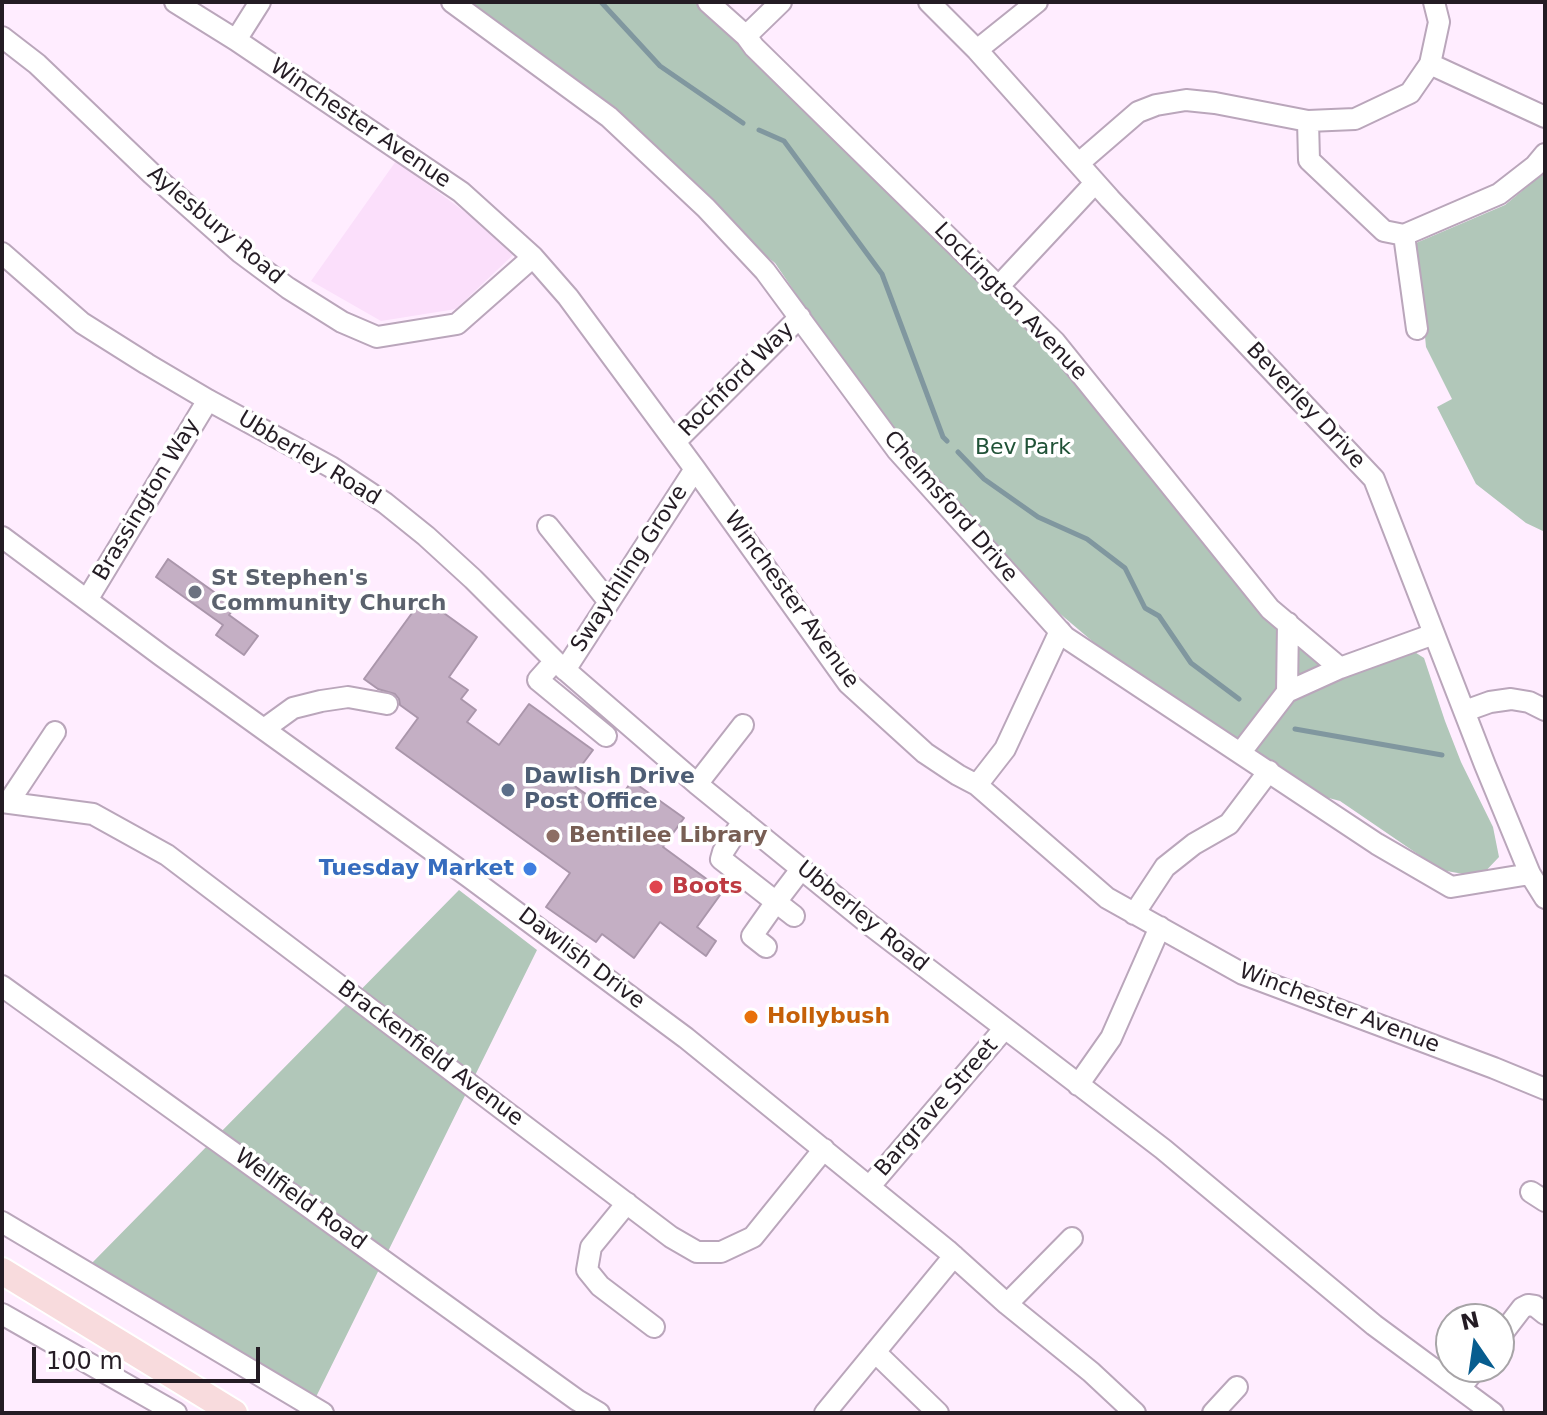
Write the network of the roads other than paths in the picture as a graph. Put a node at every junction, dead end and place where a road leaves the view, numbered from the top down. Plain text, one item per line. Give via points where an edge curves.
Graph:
1 (175, 2) edge
2 (260, 2) edge
3 (452, 2) edge
4 (708, 2) edge
5 (781, 2) edge
6 (929, 2) edge
7 (1037, 2) edge
8 (1434, 2) edge
9 (746, 36) junction
10 (2, 37) edge
11 (236, 40) junction
12 (977, 50) junction
13 (1430, 64) junction
14 (1545, 117) edge
15 (1308, 121) junction
16 (1545, 154) edge
17 (1079, 163) junction
18 (1095, 183) junction
19 (1404, 235) junction
20 (2, 253) edge
21 (533, 257) junction
22 (999, 286) junction
23 (800, 317) junction
24 (1417, 329) dead end
25 (208, 400) junction
26 (675, 442) junction
27 (695, 469) junction
28 (548, 526) dead end
29 (2, 537) edge
30 (87, 600) junction
31 (609, 602) junction
32 (1288, 623) junction
33 (1060, 631) junction
34 (1434, 634) junction
35 (560, 665) junction
36 (1340, 668) junction
37 (1287, 692) junction
38 (387, 704) dead end
39 (1545, 710) edge
40 (1465, 711) junction
41 (743, 725) dead end
42 (264, 729) junction
43 (55, 732) dead end
44 (606, 736) dead end
45 (1241, 752) junction
46 (1269, 771) junction
47 (697, 784) junction
48 (977, 785) junction
49 (5, 803) edge
50 (743, 821) junction
51 (802, 868) junction
52 (1530, 874) junction
53 (1545, 898) edge
54 (776, 902) junction
55 (1134, 914) junction
56 (794, 916) dead end
57 (1160, 927) junction
58 (766, 947) dead end
59 (2, 986) edge
60 (1004, 1029) junction
61 (1078, 1085) junction
62 (1545, 1089) edge
63 (824, 1149) junction
64 (870, 1186) junction
65 (627, 1203) junction
66 (2, 1222) edge
67 (1072, 1238) dead end
68 (954, 1256) junction
69 (2, 1271) edge
70 (1007, 1304) junction
71 (2, 1314) edge
72 (1545, 1314) edge
73 (1515, 1317) edge
74 (654, 1327) dead end
75 (875, 1352) junction
76 (1464, 1383) edge
77 (1237, 1387) dead end
78 (1460, 1388) junction
79 (572, 1406) edge
80 (176, 1413) edge
81 (234, 1413) edge
82 (323, 1413) edge
83 (599, 1413) edge
84 (825, 1413) edge
85 (938, 1413) edge
86 (1135, 1413) edge
87 (1213, 1413) edge
88 (1493, 1413) edge

1 - 11 street, Winchester Avenue
2 - 11 street
3 - 23 street, Chelmsford Drive via 609,117 706,208
4 - 9 street, Lockington Avenue
5 - 9 street
6 - 12 street, Beverley Drive
7 - 12 street
8 - 13 street via 1439,22
9 - 22 street, Lockington Avenue
10 - 21 street, Aylesbury Road via 241,253 342,322 377,337 457,324
11 - 21 street, Winchester Avenue via 461,192
12 - 17 street, Beverley Drive
13 - 14 street
13 - 15 street via 1410,93 1355,119
15 - 17 street via 1215,103 1156,105 1138,112
15 - 19 street via 1309,160 1384,231
16 - 19 street via 1499,194
17 - 18 street, Beverley Drive
18 - 22 street
18 - 34 street, Beverley Drive via 1374,479
19 - 24 street
20 - 25 street, Ubberley Road via 82,323
21 - 26 street, Winchester Avenue
22 - 32 street, Lockington Avenue via 1055,342 1270,609
23 - 26 street, Rochford Way
23 - 33 street, Chelmsford Drive via 897,450
25 - 30 street, Brassington Way
25 - 35 street, Ubberley Road via 385,503 473,579
26 - 27 street, Winchester Avenue
27 - 31 street, Swaythling Grove
27 - 48 street, Winchester Avenue via 848,683 925,753
28 - 31 street
29 - 30 street, Dawlish Drive
30 - 42 street, Dawlish Drive
31 - 35 street, Swaythling Grove
32 - 36 street, Lockington Avenue
32 - 37 street
33 - 45 street, Chelmsford Drive
33 - 48 street via 1005,749
34 - 36 street
34 - 40 street, Beverley Drive
35 - 44 street via 538,680
35 - 47 street, Ubberley Road
36 - 37 street
37 - 45 street
38 - 42 street via 345,689 314,707 293,708
39 - 40 street via 1511,699
40 - 52 street, Beverley Drive
41 - 47 street
42 - 63 street, Dawlish Drive via 686,1038
43 - 49 street
45 - 46 street, Chelmsford Drive
46 - 52 street, Chelmsford Drive via 1451,887
46 - 55 street via 1229,824 1165,867
47 - 50 street, Ubberley Road
48 - 55 street, Winchester Avenue via 1107,898
49 - 65 street, Brackenfield Avenue via 93,814 167,855
50 - 51 street, Ubberley Road
50 - 54 street via 721,859
51 - 54 street
51 - 60 street, Ubberley Road
52 - 53 street, Beverley Drive
54 - 56 street
54 - 58 street via 752,936
55 - 57 street, Winchester Avenue
57 - 61 street via 1111,1038
57 - 62 street, Winchester Avenue via 1243,974
59 - 79 street, Wellfield Road
60 - 61 street, Ubberley Road
60 - 64 street, Bargrave Street
61 - 78 street, Ubberley Road via 1374,1325
63 - 64 street, Dawlish Drive
63 - 65 street, Brackenfield Avenue via 753,1237 721,1252 697,1252
64 - 68 street, Dawlish Drive
65 - 74 street via 591,1247 587,1270
66 - 82 street
67 - 70 street
68 - 70 street, Dawlish Drive
68 - 75 street
69 - 81 main road
70 - 86 street, Dawlish Drive
71 - 80 street
72 - 73 street via 1528,1305
75 - 84 street
75 - 85 street
76 - 78 street
77 - 87 street
78 - 88 street, Ubberley Road
79 - 83 street, Wellfield Road

